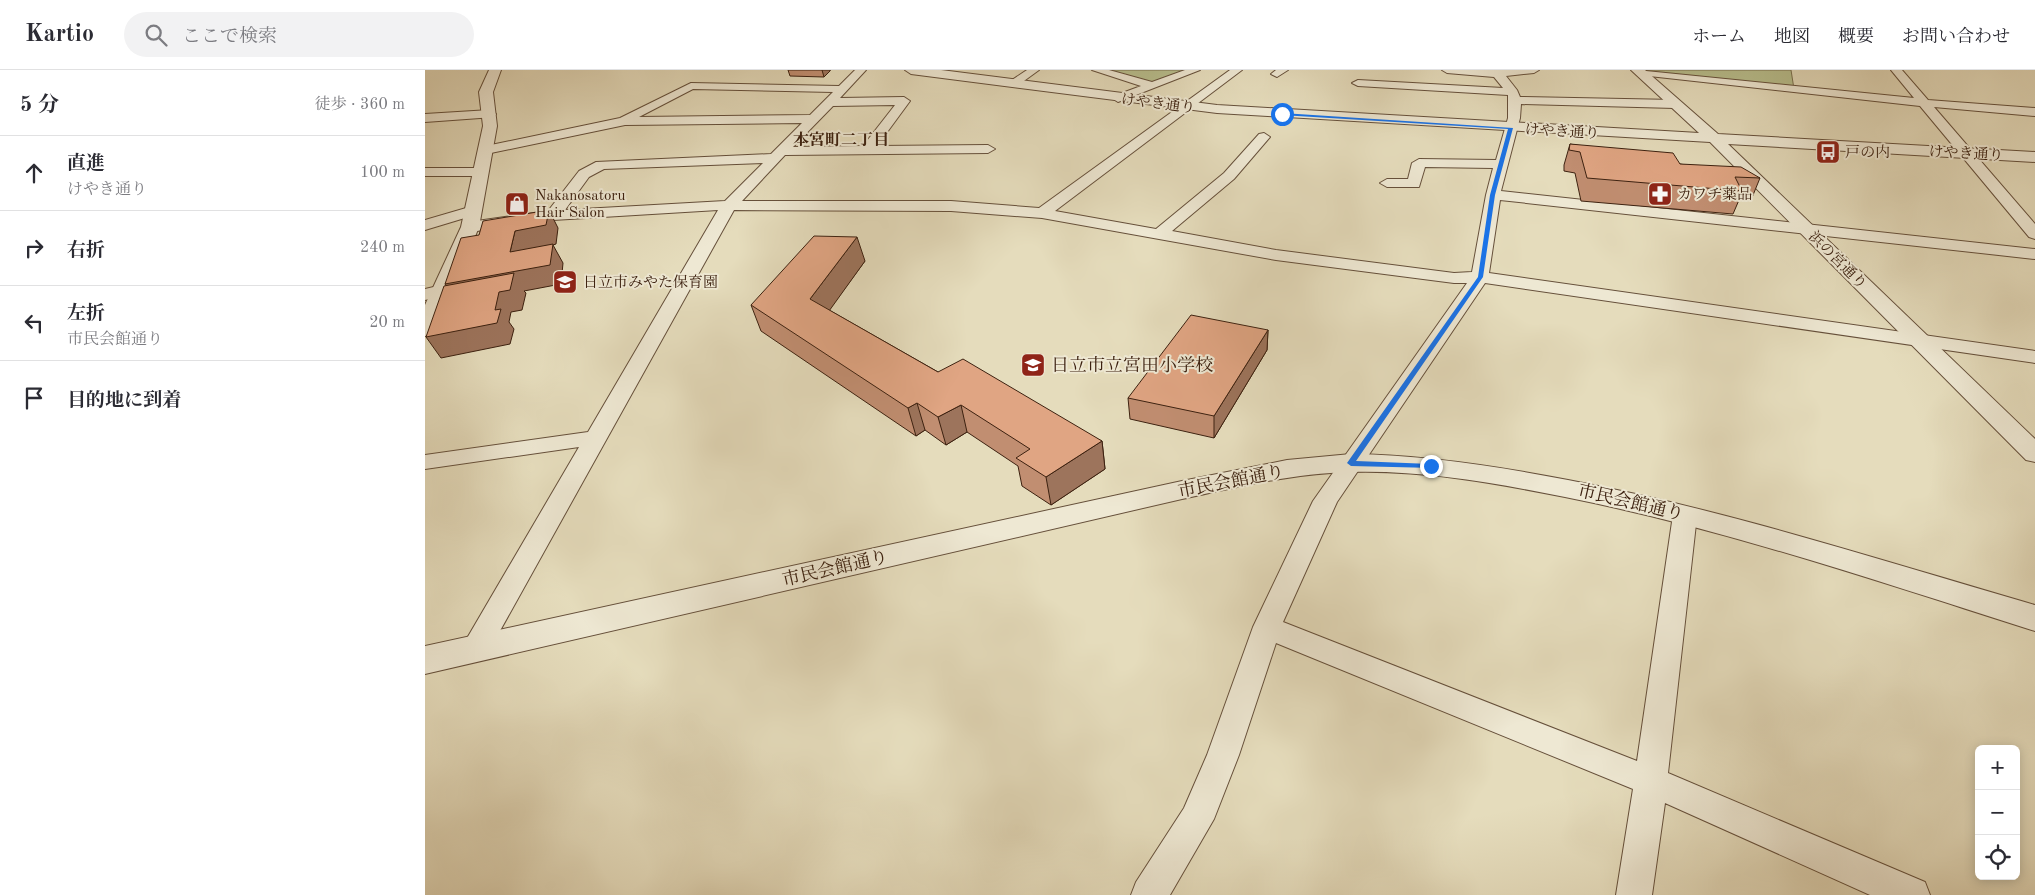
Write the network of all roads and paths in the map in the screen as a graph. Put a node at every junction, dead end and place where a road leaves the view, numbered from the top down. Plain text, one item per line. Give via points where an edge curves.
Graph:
1 (495, 70) edge
2 (861, 70) edge
3 (911, 70) edge
4 (1034, 70) edge
5 (1097, 70) edge
6 (1195, 70) edge
7 (1237, 70) edge
8 (1447, 70) edge
9 (1534, 70) edge
10 (1895, 70) edge
11 (1639, 71) edge
12 (1358, 83) dead end
13 (1013, 84) junction
14 (1505, 84) edge
15 (1150, 86) junction
16 (835, 95) junction
17 (1118, 98) junction
18 (1924, 102) junction
19 (1675, 104) junction
20 (1189, 107) junction
21 (2035, 112) edge
22 (490, 114) junction
23 (425, 118) edge
24 (812, 119) junction
25 (625, 120) junction
26 (1511, 128) junction
27 (1264, 137) dead end
28 (1715, 139) junction
29 (988, 149) dead end
30 (486, 150) junction
31 (866, 151) junction
32 (1967, 153) junction
33 (778, 155) junction
34 (2035, 157) edge
35 (1500, 164) junction
36 (425, 172) edge
37 (481, 172) junction
38 (1387, 183) dead end
39 (1493, 195) junction
40 (729, 205) junction
41 (1042, 214) junction
42 (553, 215) junction
43 (472, 219) junction
44 (425, 225) edge
45 (1807, 228) junction
46 (1160, 233) junction
47 (2035, 234) edge
48 (2035, 254) edge
49 (1481, 277) junction
50 (443, 290) junction
51 (425, 295) edge
52 (425, 329) edge
53 (1918, 339) junction
54 (2035, 357) edge
55 (594, 438) junction
56 (2035, 454) edge
57 (425, 462) edge
58 (1351, 463) junction
59 (1685, 515) junction
60 (2035, 618) edge
61 (1267, 627) junction
62 (477, 648) junction
63 (425, 660) edge
64 (1650, 781) junction
65 (1149, 895) edge
66 (1634, 895) edge
67 (1912, 895) edge

1 - 22 street via 485,93
2 - 16 street
3 - 13 street, けやき通り
4 - 13 street
5 - 15 street
6 - 15 street
7 - 20 street
8 - 14 street
9 - 14 street
10 - 18 street
11 - 18 street via 1794,84
11 - 19 street, 浜の宮通り
12 - 14 street
13 - 17 street, けやき通り
14 - 19 street
14 - 26 street via 1514,118
15 - 17 street
16 - 24 street
16 - 25 street via 691,86
16 - 31 street via 904,101
17 - 20 street, けやき通り
18 - 21 street
18 - 32 street
19 - 28 street, 浜の宮通り
20 - 26 street, けやき通り
20 - 41 street
22 - 23 street
22 - 30 street
24 - 25 street
24 - 33 street
25 - 30 street
26 - 28 street, けやき通り
26 - 35 street
27 - 46 street via 1229,176
28 - 32 street, けやき通り
28 - 45 street, 浜の宮通り
29 - 31 street
30 - 37 street
31 - 33 street
32 - 34 street, けやき通り
32 - 47 street
33 - 40 street
33 - 42 street via 601,165 585,174
35 - 38 street via 1419,163 1414,184
35 - 39 street
36 - 37 street
37 - 43 street
39 - 45 street
39 - 49 street
40 - 41 street via 951,206
40 - 42 street
40 - 55 street
41 - 46 street
42 - 43 street
43 - 44 street
43 - 50 street
45 - 48 street
45 - 53 street, 浜の宮通り
46 - 49 street via 1276,255 1454,278
49 - 53 street
49 - 58 street
50 - 51 street
50 - 52 street
53 - 54 street
53 - 56 street, 浜の宮通り
55 - 57 street
55 - 62 street
58 - 59 street, 市民会館通り via 1431,466 1499,476 1590,492
58 - 61 street via 1325,501
58 - 62 street, 市民会館通り via 1252,476 1182,490
59 - 60 street, 市民会館通り
59 - 64 street
61 - 64 street
61 - 65 street via 1197,820
62 - 63 street, 市民会館通り
64 - 66 street
64 - 67 street

